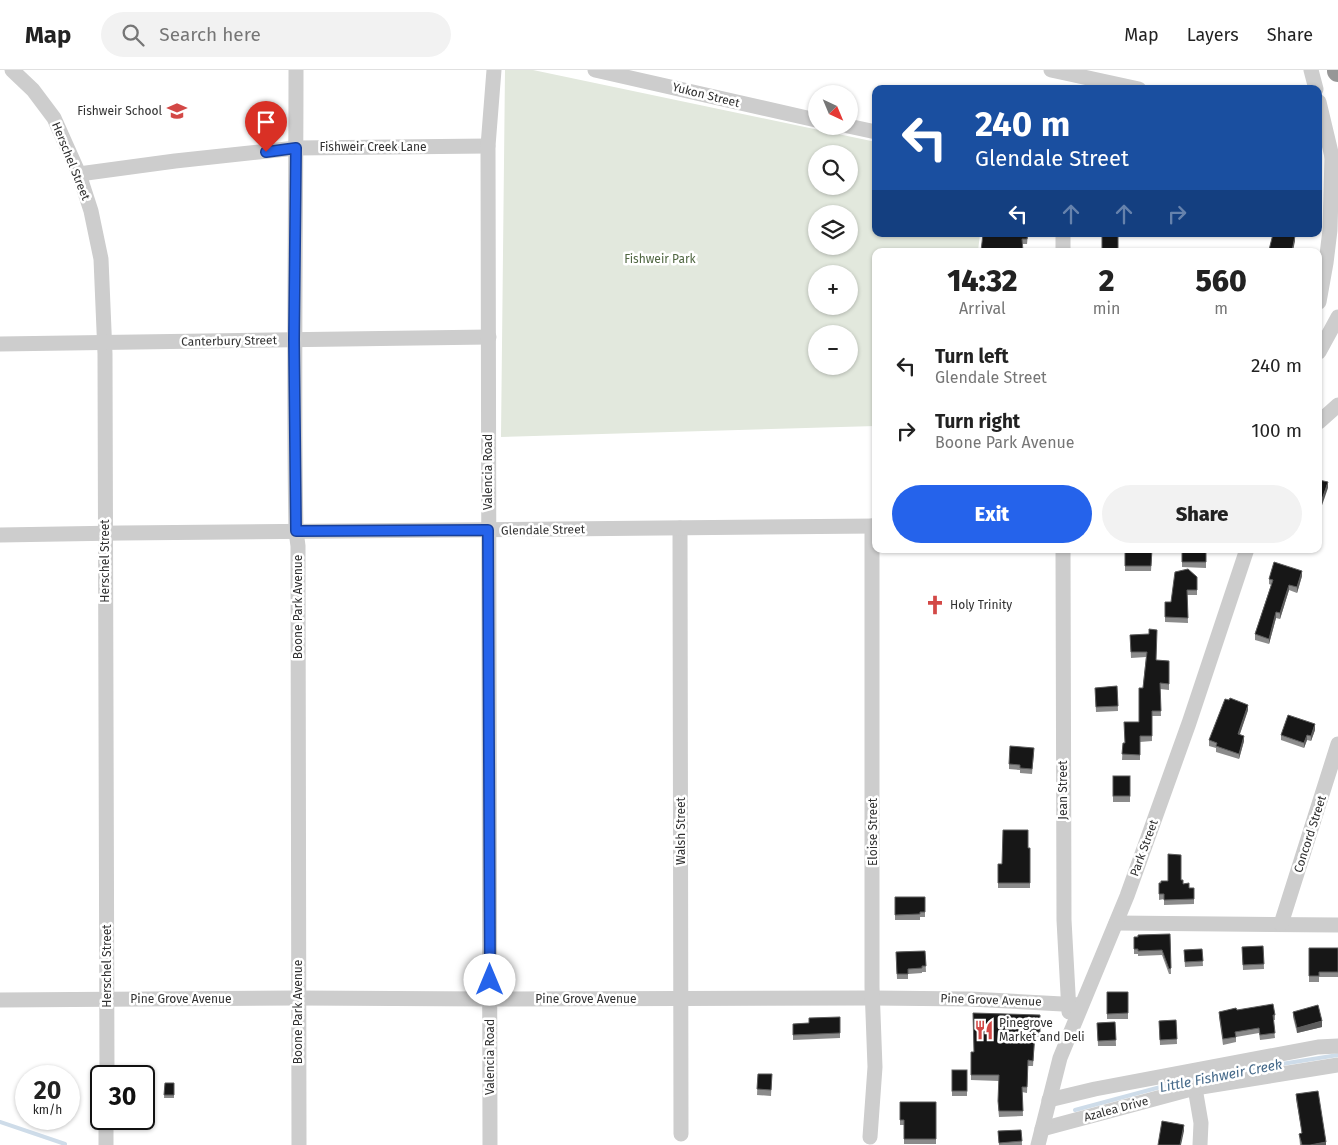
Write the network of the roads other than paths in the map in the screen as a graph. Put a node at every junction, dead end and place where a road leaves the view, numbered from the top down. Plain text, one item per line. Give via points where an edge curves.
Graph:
1 (12, 70) edge
2 (296, 70) edge
3 (494, 70) edge
4 (595, 70) edge
5 (1051, 70) edge
6 (1311, 70) edge
7 (1120, 85) edge
8 (1315, 85) edge
9 (808, 118) edge
10 (858, 128) edge
11 (1322, 128) edge
12 (872, 131) edge
13 (488, 146) junction
14 (296, 148) junction
15 (1335, 162) edge
16 (79, 174) junction
17 (1338, 181) edge
18 (1324, 229) edge
19 (1322, 285) edge
20 (1338, 316) edge
21 (1338, 328) edge
22 (489, 336) junction
23 (294, 340) junction
24 (105, 342) junction
25 (0, 344) edge
26 (1322, 346) edge
27 (1322, 348) edge
28 (1338, 405) edge
29 (1322, 419) edge
30 (872, 526) edge
31 (680, 528) junction
32 (488, 530) junction
33 (296, 531) junction
34 (105, 533) junction
35 (0, 536) edge
36 (874, 553) edge
37 (1063, 553) edge
38 (1246, 553) edge
39 (1338, 744) edge
40 (1116, 923) junction
41 (1281, 924) junction
42 (1338, 925) edge
43 (297, 998) junction
44 (873, 998) junction
45 (107, 999) junction
46 (490, 999) junction
47 (682, 999) junction
48 (0, 1000) edge
49 (1075, 1004) junction
50 (1338, 1046) edge
51 (106, 1065) edge
52 (1338, 1065) edge
53 (1195, 1088) junction
54 (1049, 1100) junction
55 (1042, 1129) junction
56 (106, 1130) edge
57 (681, 1134) dead end
58 (870, 1137) dead end
59 (106, 1145) edge
60 (299, 1145) edge
61 (490, 1145) edge
62 (1038, 1145) edge
63 (1200, 1145) edge

1 - 16 street, Herschel Street via 33,90 54,118
2 - 14 street, Boone Park Avenue
3 - 13 street, Valencia Road
4 - 9 street, Yukon Street
5 - 7 street
6 - 8 street
10 - 12 street
11 - 15 street
13 - 14 street, Fishweir Creek Lane
13 - 22 street, Valencia Road
14 - 16 street, Fishweir Creek Lane
14 - 23 street, Boone Park Avenue
15 - 17 street
15 - 18 street
16 - 24 street, Herschel Street via 101,259
18 - 19 street via 1326,263
20 - 26 street
21 - 27 street
22 - 23 street, Canterbury Street
22 - 32 street, Valencia Road
23 - 24 street, Canterbury Street
23 - 33 street, Boone Park Avenue
24 - 25 street, Canterbury Street
24 - 34 street, Herschel Street
28 - 29 street
30 - 31 street, Glendale Street
31 - 32 street, Glendale Street
31 - 47 street, Walsh Street
32 - 33 street, Glendale Street
32 - 46 street, Valencia Road
33 - 34 street, Glendale Street
33 - 43 street, Boone Park Avenue
34 - 35 street, Glendale Street
34 - 45 street, Herschel Street
36 - 44 street, Eloise Street
37 - 49 street, Jean Street via 1064,920
38 - 40 street, Park Street via 1189,723
39 - 41 street, Concord Street
40 - 41 street
40 - 49 street, Park Street
41 - 42 street
43 - 45 street, Pine Grove Avenue
43 - 46 street, Pine Grove Avenue
43 - 60 street, Boone Park Avenue
44 - 47 street, Pine Grove Avenue
44 - 49 street, Pine Grove Avenue
44 - 58 street, Eloise Street via 875,1068
45 - 48 street, Pine Grove Avenue
45 - 51 street, Herschel Street
46 - 47 street, Pine Grove Avenue
46 - 61 street, Valencia Road
47 - 57 street, Walsh Street
49 - 54 street, Park Street
50 - 54 street, Azalea Drive
52 - 53 street, Azalea Drive
53 - 55 street, Azalea Drive
53 - 63 street via 1201,1123
54 - 55 street, Park Street
55 - 62 street, Park Street
56 - 59 street

